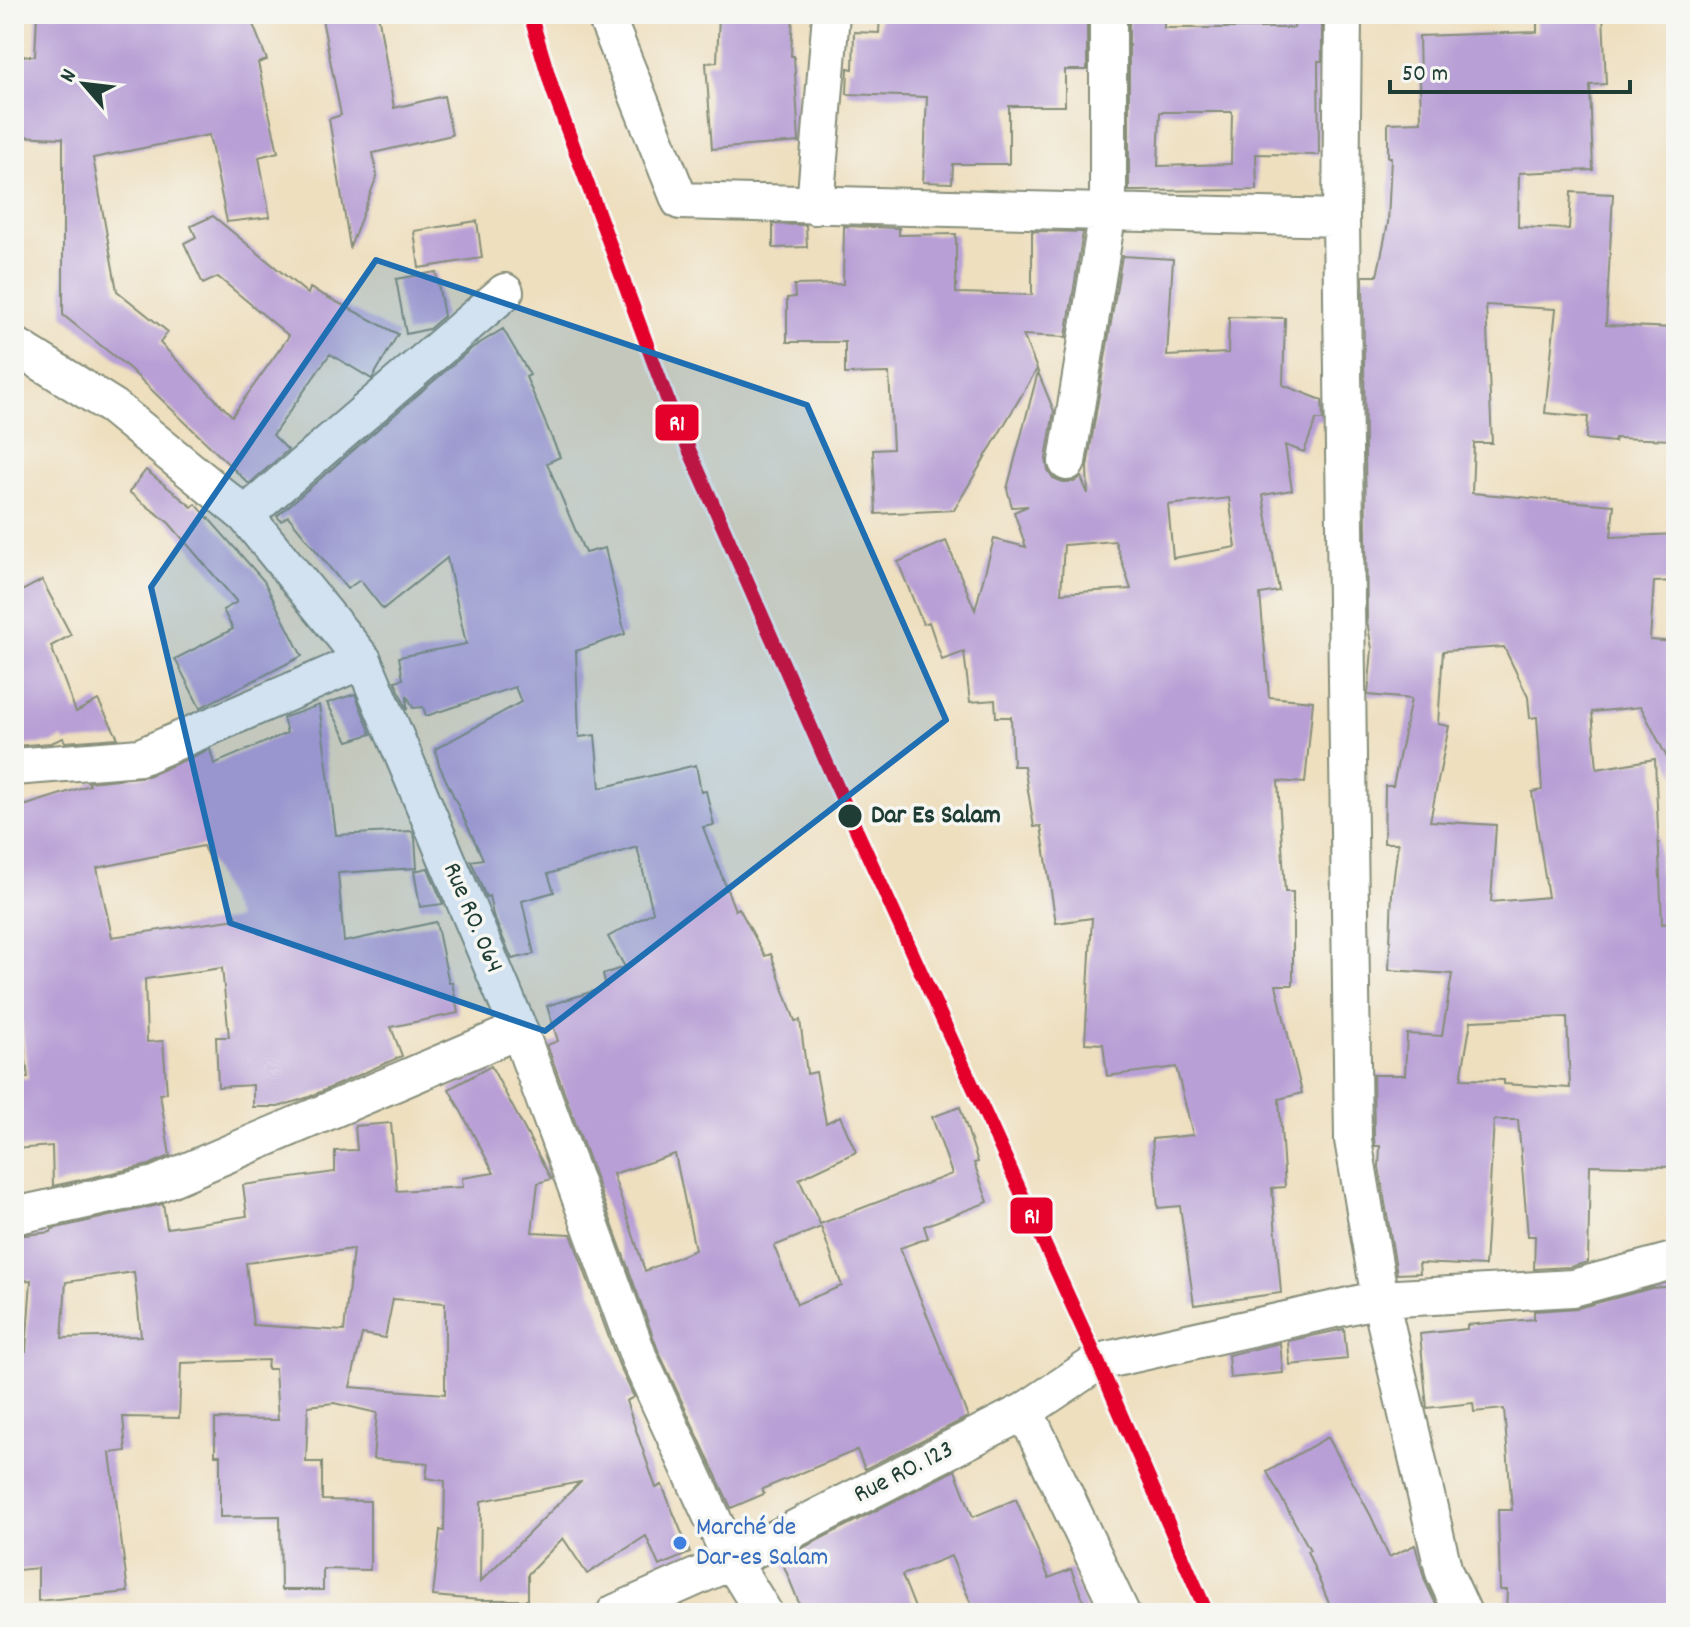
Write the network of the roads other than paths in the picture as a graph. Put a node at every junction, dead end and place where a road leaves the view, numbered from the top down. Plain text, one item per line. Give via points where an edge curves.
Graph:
1 (605, 14) edge
2 (831, 14) edge
3 (1108, 14) edge
4 (1343, 14) edge
5 (815, 206) junction
6 (1108, 211) junction
7 (1341, 218) junction
8 (505, 292) dead end
9 (14, 345) edge
10 (1067, 462) dead end
11 (245, 515) junction
12 (363, 660) junction
13 (14, 767) edge
14 (519, 1030) junction
15 (14, 1216) edge
16 (1676, 1260) edge
17 (1380, 1299) junction
18 (1025, 1411) junction
19 (732, 1561) junction
20 (615, 1613) edge
21 (764, 1613) edge
22 (1121, 1613) edge
23 (1463, 1613) edge

1 - 5 street via 680,201
2 - 5 street
3 - 6 street
4 - 7 street
5 - 6 street
6 - 7 street
6 - 10 street
7 - 17 street via 1353,1140
8 - 11 street
9 - 11 street, Rue RO. 064 via 113,407
11 - 12 street, Rue RO. 064
12 - 13 street via 140,757
12 - 14 street, Rue RO. 064
14 - 15 street via 155,1185
14 - 19 street, Rue RO. 064 via 639,1358
16 - 17 street via 1573,1288
17 - 18 street, Rue RO. 123 via 1098,1362
17 - 23 street via 1444,1572
18 - 19 street, Rue RO. 123
18 - 22 street
19 - 20 street, Rue RO. 123
19 - 21 street, Rue RO. 064

